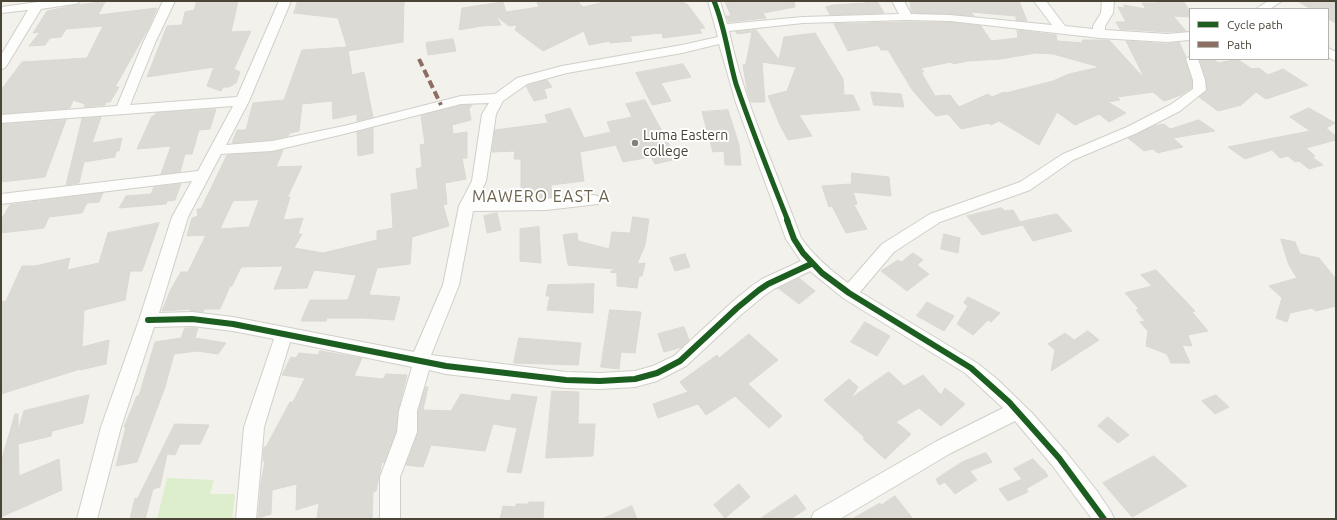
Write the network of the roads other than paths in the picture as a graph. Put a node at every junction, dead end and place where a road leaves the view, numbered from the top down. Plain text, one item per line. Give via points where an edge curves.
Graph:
1 (74, 1) edge
2 (169, 1) edge
3 (285, 1) edge
4 (714, 1) edge
5 (898, 1) edge
6 (1040, 1) edge
7 (1108, 1) edge
8 (1276, 1) edge
9 (36, 7) junction
10 (1264, 8) edge
11 (1, 10) edge
12 (907, 17) junction
13 (1061, 29) junction
14 (724, 34) junction
15 (1100, 34) junction
16 (1188, 47) edge
17 (1193, 60) edge
18 (1, 65) edge
19 (498, 98) junction
20 (242, 101) junction
21 (122, 109) junction
22 (1, 119) edge
23 (215, 150) junction
24 (202, 175) junction
25 (1, 199) edge
26 (593, 200) dead end
27 (467, 206) junction
28 (811, 264) junction
29 (849, 293) junction
30 (148, 320) junction
31 (284, 334) junction
32 (421, 362) junction
33 (1016, 410) junction
34 (87, 519) edge
35 (246, 519) edge
36 (390, 519) edge
37 (821, 519) edge
38 (1104, 519) edge

1 - 9 street
2 - 21 street
3 - 20 street
4 - 14 street
5 - 12 street
6 - 13 street
7 - 15 street via 1107,13 1099,26
8 - 10 street
9 - 11 street
9 - 18 street
12 - 13 street via 950,18
12 - 14 street via 803,20
13 - 15 street
14 - 19 street via 682,49 566,69 522,81
14 - 28 street via 730,63 747,115 797,243
15 - 16 street via 1167,38
17 - 29 street via 1200,90 1192,97 1132,130 1068,157 1025,186 935,218 888,248
19 - 23 street via 461,100 272,146
19 - 27 street via 490,114 479,181
20 - 21 street
20 - 23 street
21 - 22 street
23 - 24 street
24 - 25 street
24 - 30 street via 180,217
26 - 27 street via 507,207
27 - 32 street via 451,285
28 - 29 street
28 - 32 street via 759,290 680,361 648,376 600,382 566,380
29 - 33 street via 971,368
30 - 31 street via 192,319
30 - 34 street via 111,427
31 - 32 street
31 - 35 street via 254,427
32 - 36 street via 408,411 407,432 390,477
33 - 37 street
33 - 38 street via 1069,469

